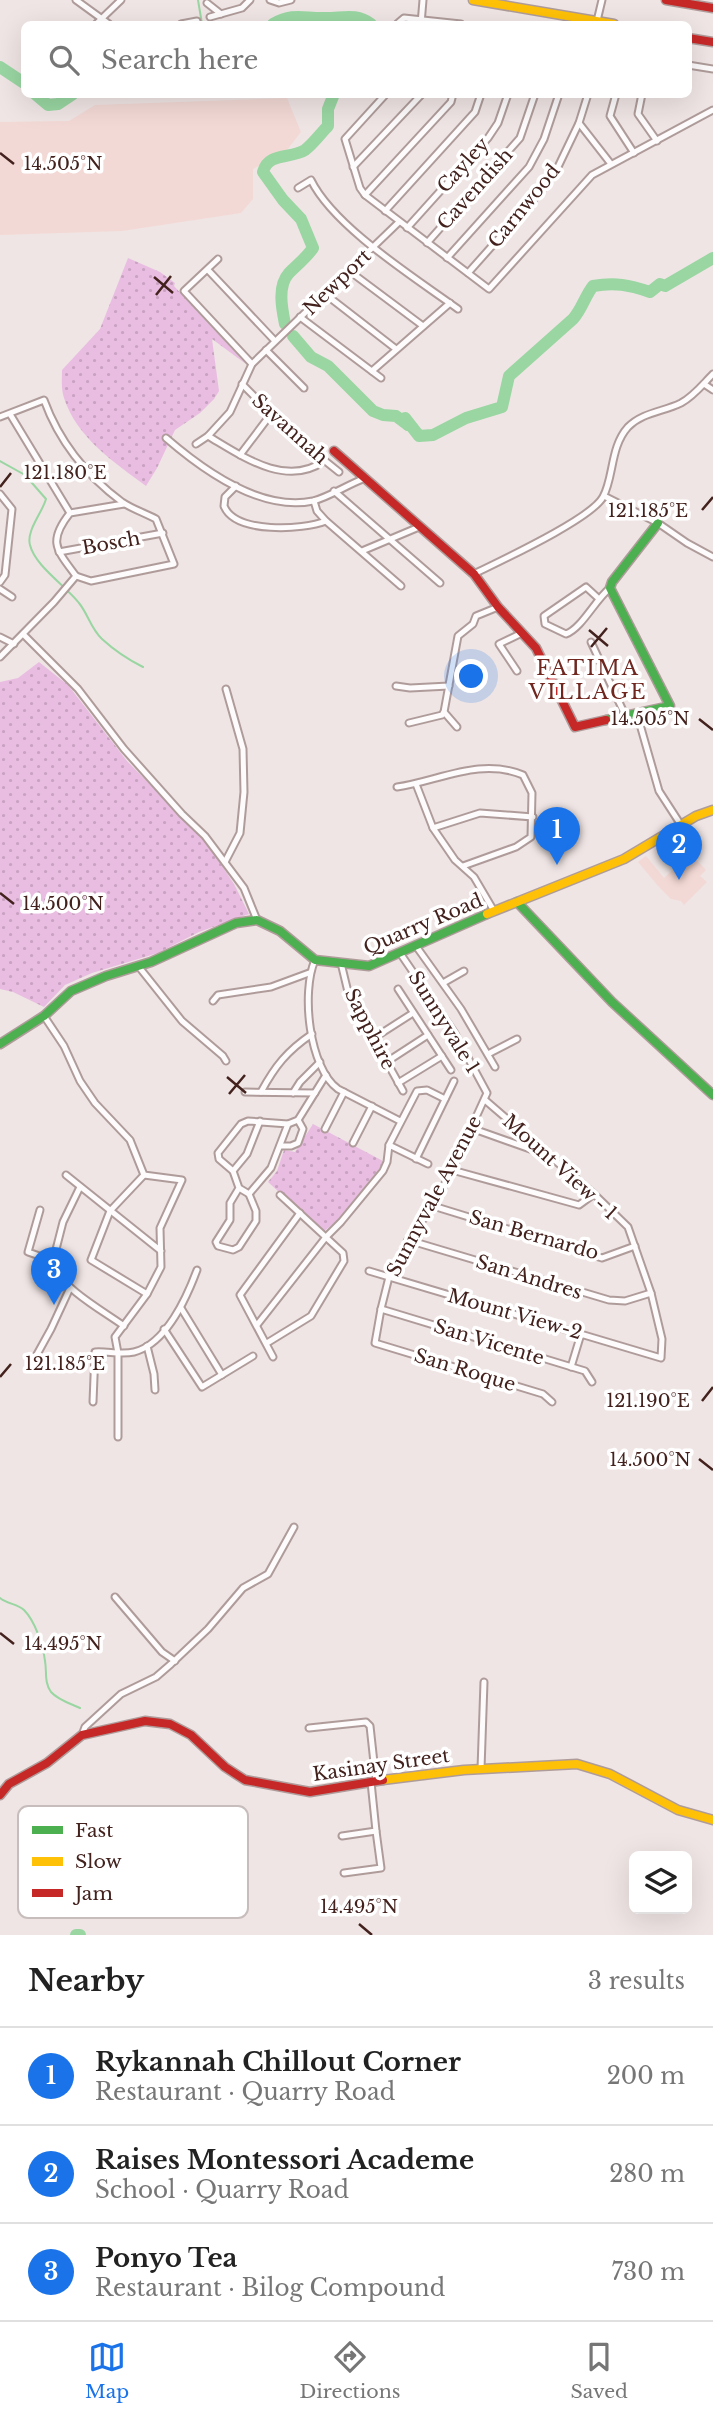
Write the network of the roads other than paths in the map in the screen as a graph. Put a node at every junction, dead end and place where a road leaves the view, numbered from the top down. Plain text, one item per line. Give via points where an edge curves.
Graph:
1 (76, 0) edge
2 (121, 0) edge
3 (250, 0) edge
4 (270, 0) edge
5 (291, 0) edge
6 (423, 0) edge
7 (473, 0) edge
8 (602, 0) edge
9 (666, 0) edge
10 (207, 3) dead end
11 (713, 8) edge
12 (221, 14) junction
13 (210, 17) dead end
14 (102, 19) junction
15 (100, 21) edge
16 (105, 21) edge
17 (400, 21) edge
18 (418, 21) edge
19 (422, 21) edge
20 (577, 21) edge
21 (597, 21) edge
22 (692, 39) edge
23 (713, 42) edge
24 (692, 66) edge
25 (713, 69) edge
26 (380, 98) edge
27 (418, 98) edge
28 (452, 98) edge
29 (480, 98) edge
30 (507, 98) edge
31 (534, 98) edge
32 (558, 98) edge
33 (587, 98) edge
34 (615, 98) edge
35 (641, 98) edge
36 (713, 110) edge
37 (579, 123) junction
38 (657, 141) junction
39 (634, 153) junction
40 (611, 164) junction
41 (353, 167) junction
42 (298, 188) dead end
43 (365, 195) junction
44 (385, 211) junction
45 (399, 222) junction
46 (407, 228) junction
47 (427, 243) junction
48 (374, 246) junction
49 (447, 257) junction
50 (218, 259) dead end
51 (208, 270) junction
52 (348, 270) junction
53 (468, 273) junction
54 (325, 293) junction
55 (450, 303) junction
56 (457, 309) dead end
57 (300, 317) junction
58 (423, 326) junction
59 (275, 341) junction
60 (396, 349) junction
61 (266, 350) junction
62 (252, 364) junction
63 (372, 371) junction
64 (713, 374) edge
65 (381, 378) dead end
66 (242, 384) junction
67 (704, 384) junction
68 (304, 388) dead end
69 (713, 390) edge
70 (10, 414) junction
71 (271, 414) junction
72 (0, 417) edge
73 (208, 436) junction
74 (166, 438) dead end
75 (196, 444) dead end
76 (334, 451) dead end
77 (240, 455) junction
78 (324, 461) junction
79 (339, 472) dead end
80 (363, 479) junction
81 (236, 486) junction
82 (334, 491) junction
83 (0, 494) edge
84 (604, 496) junction
85 (314, 500) junction
86 (124, 503) junction
87 (70, 513) junction
88 (326, 521) junction
89 (658, 523) junction
90 (419, 527) junction
91 (163, 533) junction
92 (390, 539) junction
93 (362, 551) junction
94 (58, 552) junction
95 (712, 554) edge
96 (474, 574) junction
97 (76, 576) junction
98 (0, 582) edge
99 (440, 583) dead end
100 (401, 586) dead end
101 (610, 588) junction
102 (0, 589) edge
103 (12, 597) dead end
104 (598, 598) junction
105 (498, 607) junction
106 (522, 633) junction
107 (23, 634) junction
108 (0, 637) edge
109 (591, 642) dead end
110 (14, 644) junction
111 (0, 657) edge
112 (517, 671) dead end
113 (396, 686) dead end
114 (449, 687) junction
115 (226, 689) dead end
116 (444, 712) junction
117 (637, 714) junction
118 (626, 717) junction
119 (409, 723) dead end
120 (457, 727) dead end
121 (415, 784) junction
122 (397, 787) dead end
123 (713, 810) edge
124 (533, 817) junction
125 (681, 825) junction
126 (433, 828) junction
127 (225, 862) junction
128 (463, 866) junction
129 (517, 902) junction
130 (494, 911) junction
131 (257, 920) junction
132 (416, 946) junction
133 (400, 953) junction
134 (315, 960) junction
135 (341, 963) junction
136 (139, 967) junction
137 (464, 971) dead end
138 (309, 973) junction
139 (443, 983) junction
140 (398, 989) dead end
141 (214, 1001) dead end
142 (413, 1013) junction
143 (44, 1016) junction
144 (312, 1034) junction
145 (428, 1035) junction
146 (374, 1038) junction
147 (517, 1039) dead end
148 (0, 1044) edge
149 (488, 1054) junction
150 (442, 1056) junction
151 (226, 1061) dead end
152 (388, 1061) junction
153 (320, 1062) junction
154 (495, 1067) dead end
155 (451, 1070) dead end
156 (326, 1075) junction
157 (454, 1081) dead end
158 (398, 1083) junction
159 (403, 1091) dead end
160 (487, 1091) joint
161 (245, 1092) dead end
162 (261, 1092) junction
163 (344, 1092) junction
164 (293, 1093) junction
165 (315, 1093) junction
166 (713, 1095) edge
167 (444, 1099) junction
168 (485, 1100) junction
169 (372, 1106) junction
170 (298, 1120) junction
171 (260, 1121) junction
172 (400, 1121) junction
173 (288, 1124) junction
174 (471, 1128) junction
175 (325, 1129) dead end
176 (353, 1143) dead end
177 (388, 1145) junction
178 (280, 1146) junction
179 (551, 1157) junction
180 (416, 1159) junction
181 (428, 1164) dead end
182 (452, 1170) junction
183 (233, 1171) junction
184 (66, 1175) dead end
185 (144, 1175) junction
186 (80, 1187) junction
187 (239, 1188) junction
188 (249, 1194) junction
189 (594, 1194) junction
190 (279, 1195) dead end
191 (433, 1206) junction
192 (40, 1210) dead end
193 (110, 1211) junction
194 (300, 1213) junction
195 (326, 1237) junction
196 (408, 1240) junction
197 (635, 1246) junction
198 (161, 1251) junction
199 (51, 1260) junction
200 (197, 1270) dead end
201 (369, 1271) dead end
202 (389, 1277) junction
203 (69, 1289) junction
204 (652, 1293) junction
205 (147, 1294) junction
206 (181, 1308) junction
207 (380, 1309) junction
208 (257, 1325) junction
209 (124, 1326) junction
210 (164, 1329) junction
211 (581, 1334) junction
212 (267, 1343) junction
213 (375, 1343) joint
214 (147, 1346) junction
215 (118, 1353) junction
216 (253, 1356) dead end
217 (273, 1356) dead end
218 (661, 1358) joint
219 (30, 1367) dead end
220 (571, 1367) junction
221 (222, 1375) junction
222 (592, 1382) dead end
223 (155, 1390) dead end
224 (93, 1402) dead end
225 (552, 1402) dead end
226 (118, 1437) dead end
227 (293, 1527) dead end
228 (115, 1597) dead end
229 (175, 1661) junction
230 (484, 1682) dead end
231 (309, 1728) dead end
232 (82, 1735) junction
233 (481, 1769) junction
234 (374, 1781) junction
235 (0, 1795) edge
236 (713, 1820) edge
237 (376, 1831) junction
238 (342, 1836) dead end
239 (344, 1873) dead end

1 - 14 street
2 - 14 street
3 - 12 street via 242,8
4 - 5 street
6 - 19 street
7 - 20 street
8 - 21 street
9 - 11 street
10 - 12 street
12 - 13 street
14 - 15 street
14 - 16 street
17 - 18 street
22 - 23 street
24 - 25 street
26 - 41 street via 345,139
27 - 41 street
28 - 43 street
29 - 44 street via 475,112
30 - 46 street, Cayley via 488,138
31 - 47 street, Cavendish via 520,138
32 - 49 street via 530,167
33 - 37 street, Carnwood
34 - 39 street via 610,116
35 - 38 street via 638,114
36 - 38 street
37 - 40 street
37 - 53 street, Carnwood via 556,171
38 - 39 street
39 - 40 street
40 - 53 street via 592,175 489,289
41 - 43 street
42 - 48 street via 311,180 347,226
43 - 44 street
44 - 45 street
45 - 46 street
45 - 48 street, Newport
46 - 47 street
47 - 49 street
48 - 52 street, Newport
48 - 55 street
49 - 53 street
50 - 51 street
51 - 59 street
51 - 62 street via 184,290
52 - 54 street, Newport
52 - 58 street
54 - 57 street, Newport
54 - 60 street
55 - 56 street
55 - 58 street
57 - 59 street, Newport
57 - 63 street
58 - 60 street
59 - 61 street, Newport
60 - 63 street
61 - 62 street, Newport
61 - 68 street
62 - 66 street, Newport
63 - 65 street
64 - 67 street
66 - 71 street, Savannah
66 - 73 street, Newport via 230,412
67 - 69 street
67 - 84 street via 690,398 638,418 626,430
70 - 72 street
70 - 86 street via 44,400 81,466
70 - 87 street
71 - 77 street
71 - 78 street, Savannah
73 - 75 street, Newport
73 - 77 street
74 - 81 street
76 - 80 street
77 - 78 street via 287,473
78 - 79 street, Savannah
80 - 82 street
80 - 90 street
81 - 85 street via 278,501
81 - 88 street via 225,497 224,506 241,521 292,528
82 - 85 street
82 - 92 street
83 - 98 street via 12,509 5,575
84 - 89 street
84 - 96 street via 593,510
85 - 88 street
86 - 87 street
86 - 91 street via 156,519
87 - 94 street via 58,528
88 - 93 street
89 - 95 street
89 - 101 street
90 - 92 street
90 - 96 street
91 - 94 street, Bosch
91 - 97 street via 174,564 91,581
92 - 93 street
92 - 99 street
93 - 100 street
94 - 97 street
96 - 105 street
97 - 107 street
101 - 104 street
101 - 117 street via 670,706
102 - 103 street
104 - 104 street via 575,631 566,634 545,624 544,616 586,587
105 - 106 street
105 - 114 street via 476,616 458,636
106 - 112 street via 499,644
106 - 118 street via 536,648 575,727
107 - 110 street
107 - 127 street via 78,689 124,749
108 - 110 street
109 - 118 street
110 - 111 street
113 - 114 street
114 - 116 street
115 - 127 street via 243,749 244,792 240,833
116 - 119 street
116 - 120 street
117 - 118 street
117 - 125 street via 659,791
121 - 122 street
121 - 124 street via 463,770 518,773 533,793
121 - 126 street
123 - 125 street, Quarry Road
124 - 126 street via 480,813
124 - 128 street via 531,837 524,843
125 - 129 street, Quarry Road via 624,859
126 - 128 street
127 - 131 street via 244,888
128 - 130 street
129 - 130 street, Quarry Road
129 - 166 street
130 - 132 street, Quarry Road
131 - 134 street
131 - 136 street via 236,923
132 - 133 street, Quarry Road
132 - 139 street
133 - 135 street, Quarry Road via 369,966
133 - 160 street, Sunnyvale 1 via 454,1032
134 - 135 street, Quarry Road
134 - 138 street
135 - 146 street, Sapphire via 348,992
136 - 143 street via 71,991
136 - 151 street via 182,1021
137 - 139 street
138 - 141 street via 271,987 218,995
138 - 144 street via 307,1005
139 - 149 street
140 - 142 street
142 - 145 street
142 - 146 street
143 - 148 street
143 - 185 street via 95,1103 130,1140
144 - 153 street
144 - 162 street via 293,1046
145 - 150 street
145 - 152 street
146 - 152 street, Sapphire
147 - 149 street
149 - 154 street
150 - 155 street
150 - 158 street
152 - 158 street, Sapphire
153 - 156 street
153 - 164 street
156 - 163 street
156 - 165 street
157 - 167 street
158 - 159 street, Sapphire
160 - 168 street, Sunnyvale Avenue
161 - 162 street
162 - 164 street
163 - 169 street
163 - 175 street
164 - 165 street
165 - 170 street
167 - 172 street via 421,1089
167 - 180 street
168 - 174 street, Sunnyvale Avenue
168 - 179 street, Mount View - 1
169 - 172 street
169 - 176 street
170 - 173 street
170 - 178 street via 303,1131 298,1143
171 - 173 street
171 - 183 street via 247,1154
171 - 183 street via 241,1124 218,1153
172 - 177 street
173 - 178 street
174 - 179 street
174 - 182 street, Sunnyvale Avenue
177 - 180 street
177 - 195 street via 383,1171
178 - 188 street via 268,1173
179 - 189 street, Mount View - 1
180 - 181 street
182 - 189 street via 579,1205
182 - 191 street, Sunnyvale Avenue
183 - 187 street
184 - 186 street
185 - 193 street
185 - 198 street via 182,1180 160,1228
186 - 193 street
186 - 199 street
187 - 188 street
187 - 188 street via 230,1203 231,1216 216,1240 218,1246 235,1250 256,1222
189 - 197 street, Mount View - 1 via 628,1227
190 - 194 street
191 - 196 street, Sunnyvale Avenue
191 - 197 street, San Bernardo via 602,1258
192 - 199 street via 28,1251
193 - 198 street
193 - 205 street via 91,1260
194 - 195 street
194 - 208 street via 241,1293
195 - 208 street
195 - 212 street via 343,1254 342,1266 311,1316
196 - 202 street, Sunnyvale Avenue
196 - 204 street, San Andres via 609,1300 625,1301
197 - 204 street, Mount View - 1
198 - 205 street via 161,1267
199 - 203 street
200 - 206 street
201 - 202 street, Mount View-2
202 - 207 street, Sunnyvale Avenue
202 - 211 street, Mount View-2
203 - 209 street
203 - 219 street
204 - 218 street, Mount View - 1 via 662,1339
205 - 209 street
206 - 210 street
206 - 221 street
207 - 213 street, Sunnyvale Avenue
207 - 220 street, San Vicente
208 - 212 street
209 - 215 street via 115,1337
210 - 214 street
210 - 221 street via 202,1387
211 - 218 street, Mount View-2
211 - 220 street
212 - 217 street
213 - 225 street, San Roque via 543,1394
214 - 215 street
214 - 223 street
215 - 224 street via 97,1351 94,1355
215 - 226 street
216 - 221 street
220 - 222 street, San Vicente via 585,1371
227 - 229 street via 268,1574 243,1588
228 - 229 street
229 - 232 street via 156,1677 121,1694
230 - 233 street
231 - 234 street via 366,1722
232 - 234 street, Kasinay Street via 145,1721 170,1724 191,1735 246,1780 310,1792
232 - 235 street, Kasinay Street via 47,1763 9,1784
233 - 234 street, Kasinay Street
233 - 236 street, Kasinay Street via 577,1764 610,1774 678,1810
234 - 237 street
237 - 238 street
237 - 239 street via 381,1868

